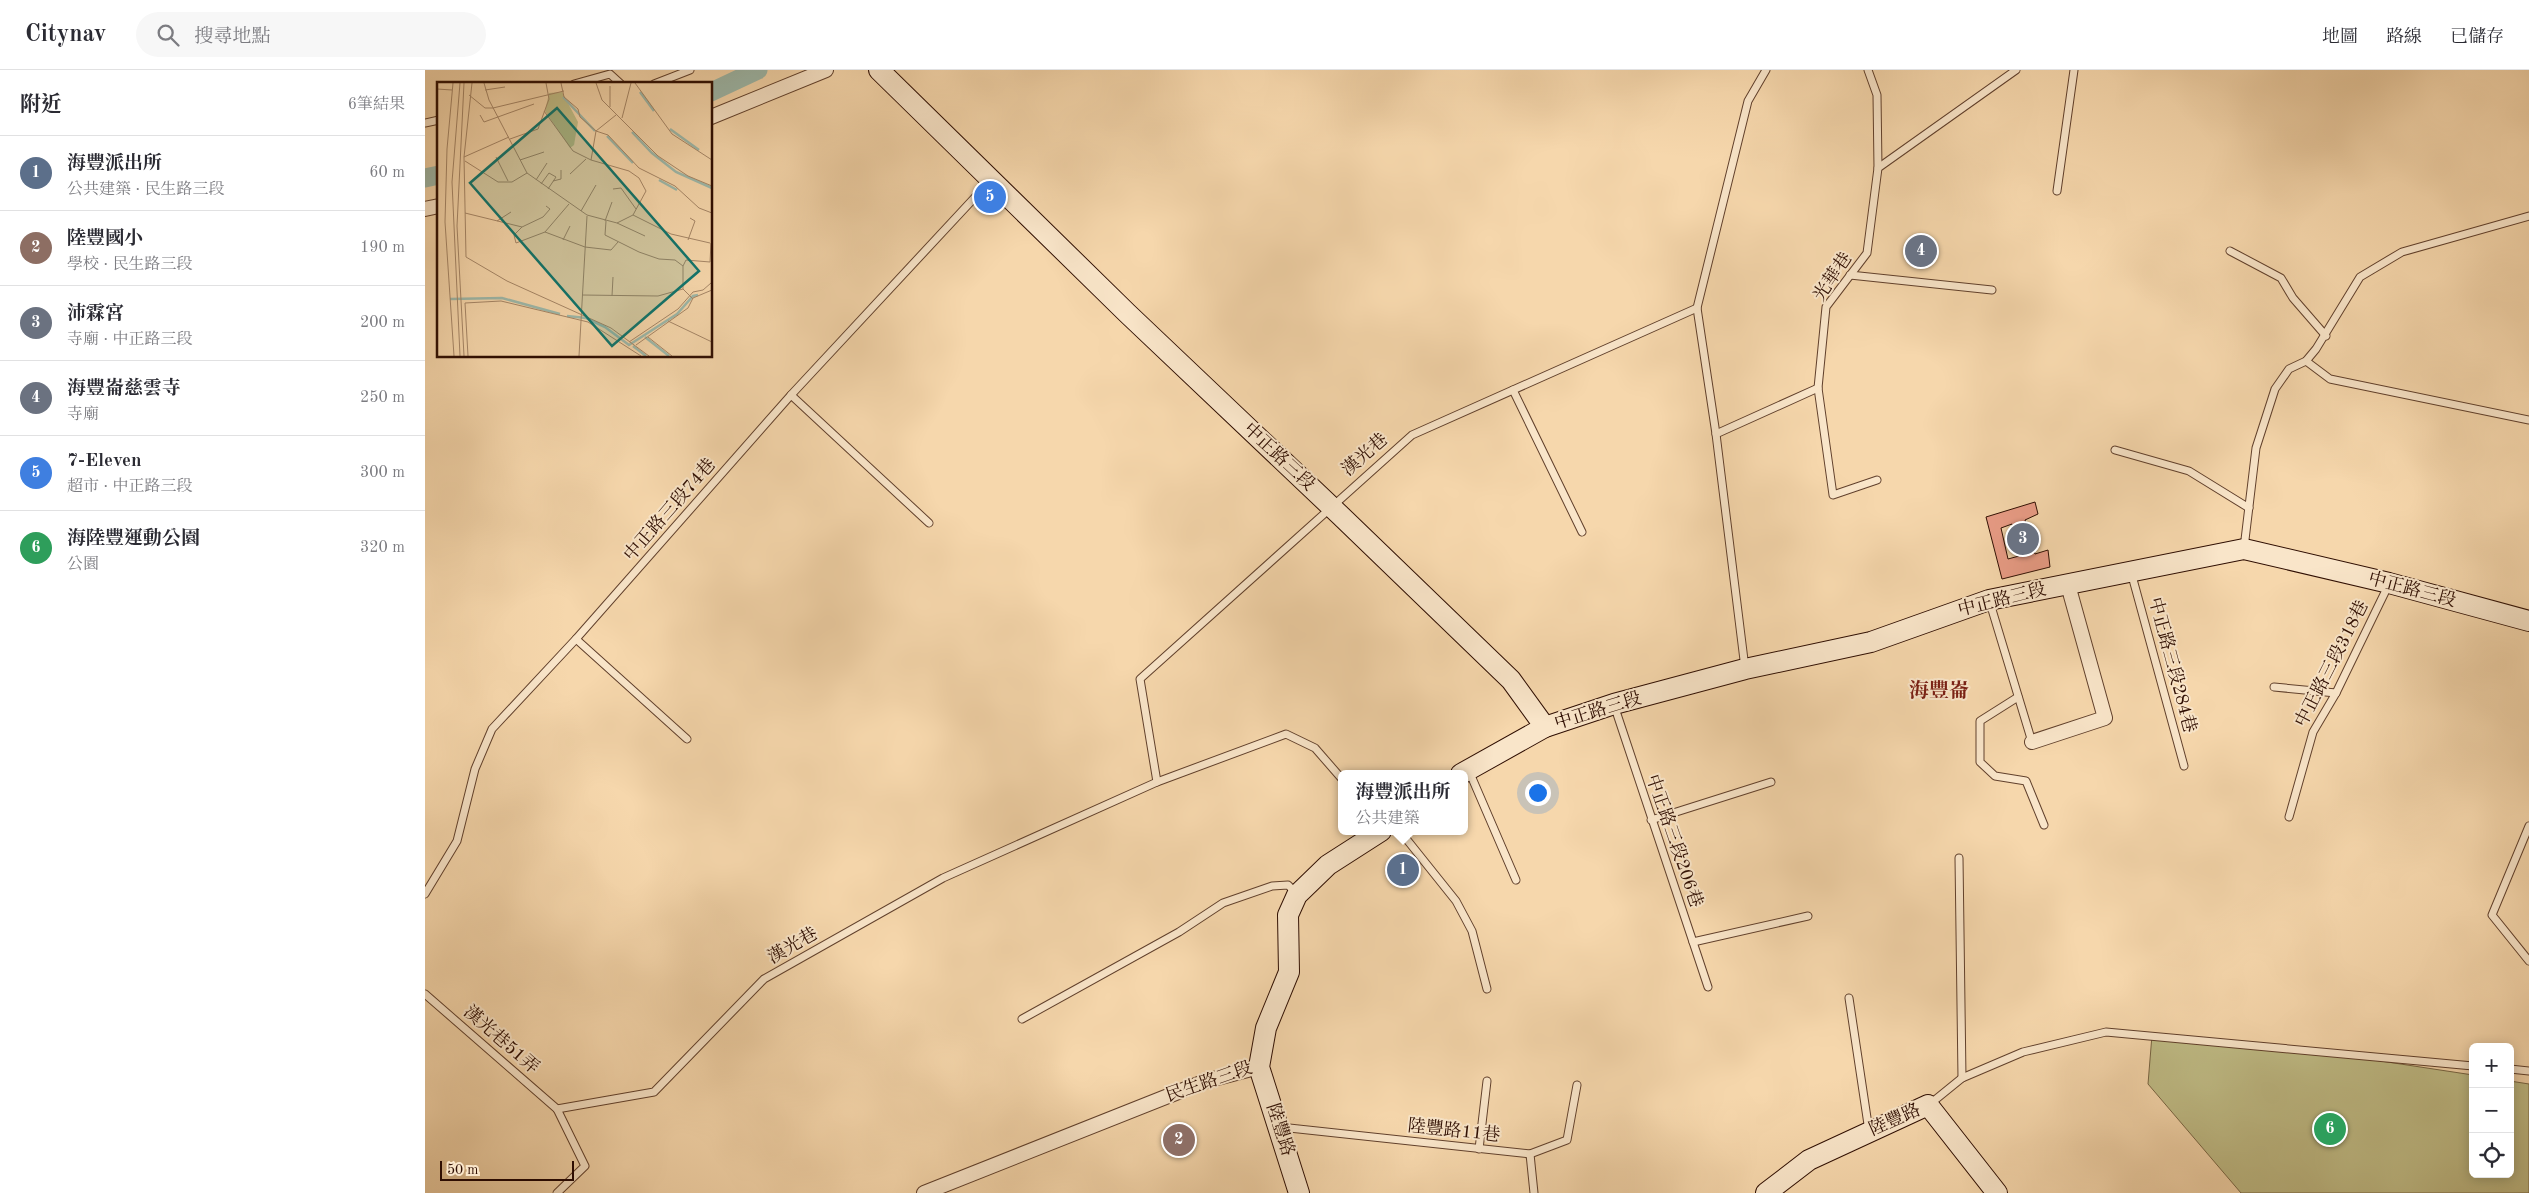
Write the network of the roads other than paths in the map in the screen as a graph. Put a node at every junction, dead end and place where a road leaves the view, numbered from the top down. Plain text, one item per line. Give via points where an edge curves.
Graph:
1 (690, 70) edge
2 (826, 70) edge
3 (879, 70) edge
4 (1766, 70) edge
5 (1868, 70) edge
6 (2016, 70) edge
7 (2074, 70) edge
8 (581, 82) edge
9 (619, 82) edge
10 (659, 82) edge
11 (713, 116) edge
12 (1878, 168) junction
13 (991, 180) junction
14 (2057, 191) dead end
15 (2529, 216) edge
16 (2230, 251) dead end
17 (1850, 275) junction
18 (1992, 290) dead end
19 (1697, 308) junction
20 (2326, 336) junction
21 (2306, 361) junction
22 (1818, 388) junction
23 (1513, 390) junction
24 (791, 395) junction
25 (2529, 420) edge
26 (1716, 434) junction
27 (2115, 450) dead end
28 (1877, 480) dead end
29 (1331, 506) junction
30 (2249, 508) junction
31 (929, 522) dead end
32 (1582, 532) dead end
33 (2244, 549) junction
34 (2131, 572) junction
35 (2389, 583) junction
36 (2068, 584) junction
37 (1989, 600) junction
38 (2529, 621) edge
39 (576, 639) junction
40 (1745, 668) junction
41 (2274, 687) dead end
42 (2336, 693) junction
43 (2018, 697) junction
44 (1614, 704) junction
45 (1545, 727) junction
46 (687, 739) dead end
47 (2032, 742) joint
48 (2184, 766) dead end
49 (1467, 770) edge
50 (1338, 774) edge
51 (1468, 777) edge
52 (1157, 782) junction
53 (1771, 782) dead end
54 (2289, 817) dead end
55 (1651, 820) junction
56 (2044, 825) dead end
57 (2529, 826) edge
58 (1375, 835) edge
59 (1402, 835) edge
60 (1959, 858) dead end
61 (1516, 880) dead end
62 (425, 894) edge
63 (1297, 895) junction
64 (1808, 916) dead end
65 (1693, 942) junction
66 (2529, 961) edge
67 (1708, 987) dead end
68 (1487, 989) dead end
69 (425, 994) edge
70 (1849, 998) dead end
71 (1022, 1019) dead end
72 (2469, 1066) edge
73 (1259, 1067) junction
74 (2514, 1069) edge
75 (2529, 1071) edge
76 (1962, 1078) junction
77 (1487, 1081) dead end
78 (1577, 1085) dead end
79 (1928, 1105) junction
80 (557, 1109) junction
81 (1280, 1127) junction
82 (1869, 1132) junction
83 (1479, 1149) junction
84 (1530, 1154) junction
85 (557, 1193) edge
86 (924, 1193) edge
87 (1299, 1193) edge
88 (1534, 1193) edge
89 (1767, 1193) edge
90 (1997, 1193) edge

1 - 10 lane
2 - 11 street
3 - 13 street, 中正路三段
4 - 19 lane via 1748,101
5 - 12 lane, 光華巷 via 1877,95
6 - 12 lane
7 - 14 lane
8 - 9 lane via 610,74
12 - 17 lane, 光華巷 via 1867,253
13 - 24 lane, 中正路三段74巷
13 - 29 street, 中正路三段
15 - 20 lane via 2403,252 2359,277
16 - 20 lane via 2281,278 2293,298
17 - 18 lane
17 - 22 lane, 光華巷 via 1826,307
19 - 23 lane, 漢光巷
19 - 26 lane
20 - 21 lane
21 - 25 lane via 2330,379
21 - 30 lane via 2289,369 2275,388 2256,448
22 - 26 lane
22 - 28 lane, 光華巷 via 1833,495
23 - 29 lane, 漢光巷 via 1412,435
23 - 32 lane
24 - 31 lane
24 - 39 lane, 中正路三段74巷
26 - 40 lane
27 - 30 lane via 2189,471
29 - 45 street, 中正路三段 via 1511,680
29 - 52 lane, 漢光巷 via 1140,678
30 - 33 lane
33 - 34 street, 中正路三段
33 - 35 street, 中正路三段
34 - 36 street, 中正路三段
34 - 48 lane, 中正路三段284巷
35 - 38 street, 中正路三段
35 - 42 lane, 中正路三段318巷
36 - 37 street, 中正路三段
36 - 47 street via 2105,718
37 - 40 street, 中正路三段 via 1871,642
37 - 43 lane
39 - 46 lane
39 - 62 lane, 中正路三段74巷 via 492,729 475,769 457,841
40 - 44 street, 中正路三段
41 - 42 lane
42 - 54 lane, 中正路三段318巷 via 2313,732
43 - 47 lane
43 - 56 lane via 1980,721 1980,762 1995,776 2027,781
44 - 45 street, 中正路三段
44 - 55 lane, 中正路三段206巷
45 - 49 street
50 - 52 lane, 漢光巷 via 1315,748 1286,734
51 - 61 lane
52 - 80 lane, 漢光巷 via 943,878 764,980 654,1092
53 - 55 lane
55 - 65 lane, 中正路三段206巷
57 - 66 lane via 2492,915
58 - 63 street, 民生路三段 via 1328,865
59 - 68 lane via 1456,901 1472,931
60 - 76 lane
63 - 71 lane via 1288,885 1272,886 1223,903 1179,932
63 - 73 street, 民生路三段 via 1288,915 1289,972 1266,1028
64 - 65 lane
65 - 67 lane, 中正路三段206巷
69 - 80 lane, 漢光巷51弄
70 - 82 lane
72 - 76 lane via 2106,1032 2023,1052
73 - 81 street, 陸豐路
73 - 86 street, 民生路三段 via 1206,1081
74 - 75 lane
76 - 79 lane
77 - 83 lane
78 - 84 lane, 陸豐路11巷 via 1567,1140
79 - 82 street, 陸豐路
79 - 90 street, 陸豐路
80 - 85 lane via 585,1166
81 - 83 lane, 陸豐路11巷
81 - 87 street, 陸豐路
82 - 89 street, 陸豐路 via 1809,1160
83 - 84 lane, 陸豐路11巷
84 - 88 lane

